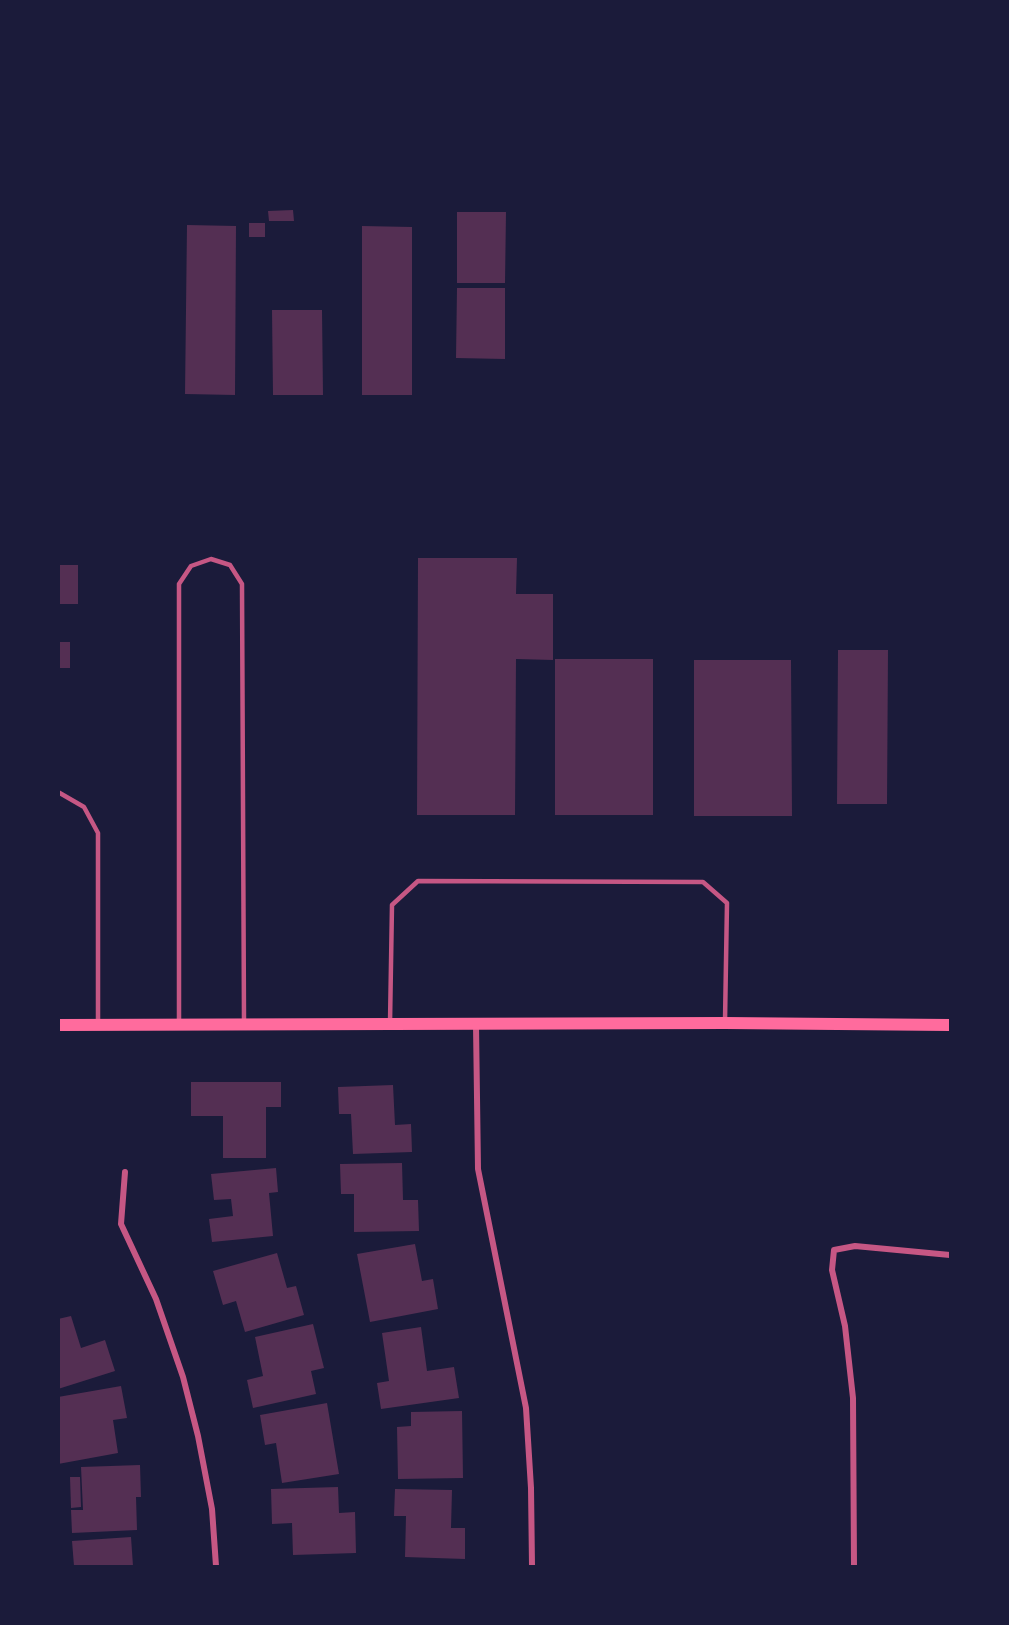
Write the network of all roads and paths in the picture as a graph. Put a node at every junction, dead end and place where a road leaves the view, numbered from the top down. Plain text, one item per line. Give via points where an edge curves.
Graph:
1 (58, 792) edge
2 (725, 1023) junction
3 (58, 1025) edge
4 (98, 1025) junction
5 (179, 1025) junction
6 (244, 1025) junction
7 (390, 1025) junction
8 (476, 1025) junction
9 (951, 1025) edge
10 (126, 1172) dead end
11 (951, 1255) edge
12 (216, 1566) edge
13 (532, 1566) edge
14 (854, 1566) edge

1 - 4 lane via 84,807 98,833
2 - 7 lane via 727,903 703,882 417,881 392,905
2 - 8 main road
2 - 9 main road
3 - 4 main road
4 - 5 main road
5 - 6 main road
5 - 6 lane via 179,584 191,566 211,559 230,565 242,584
6 - 7 main road
7 - 8 main road
8 - 13 street via 478,1169 526,1408
10 - 12 street via 121,1224 156,1299 183,1377 212,1509
11 - 14 street via 855,1246 834,1250 832,1270 845,1326 853,1398

